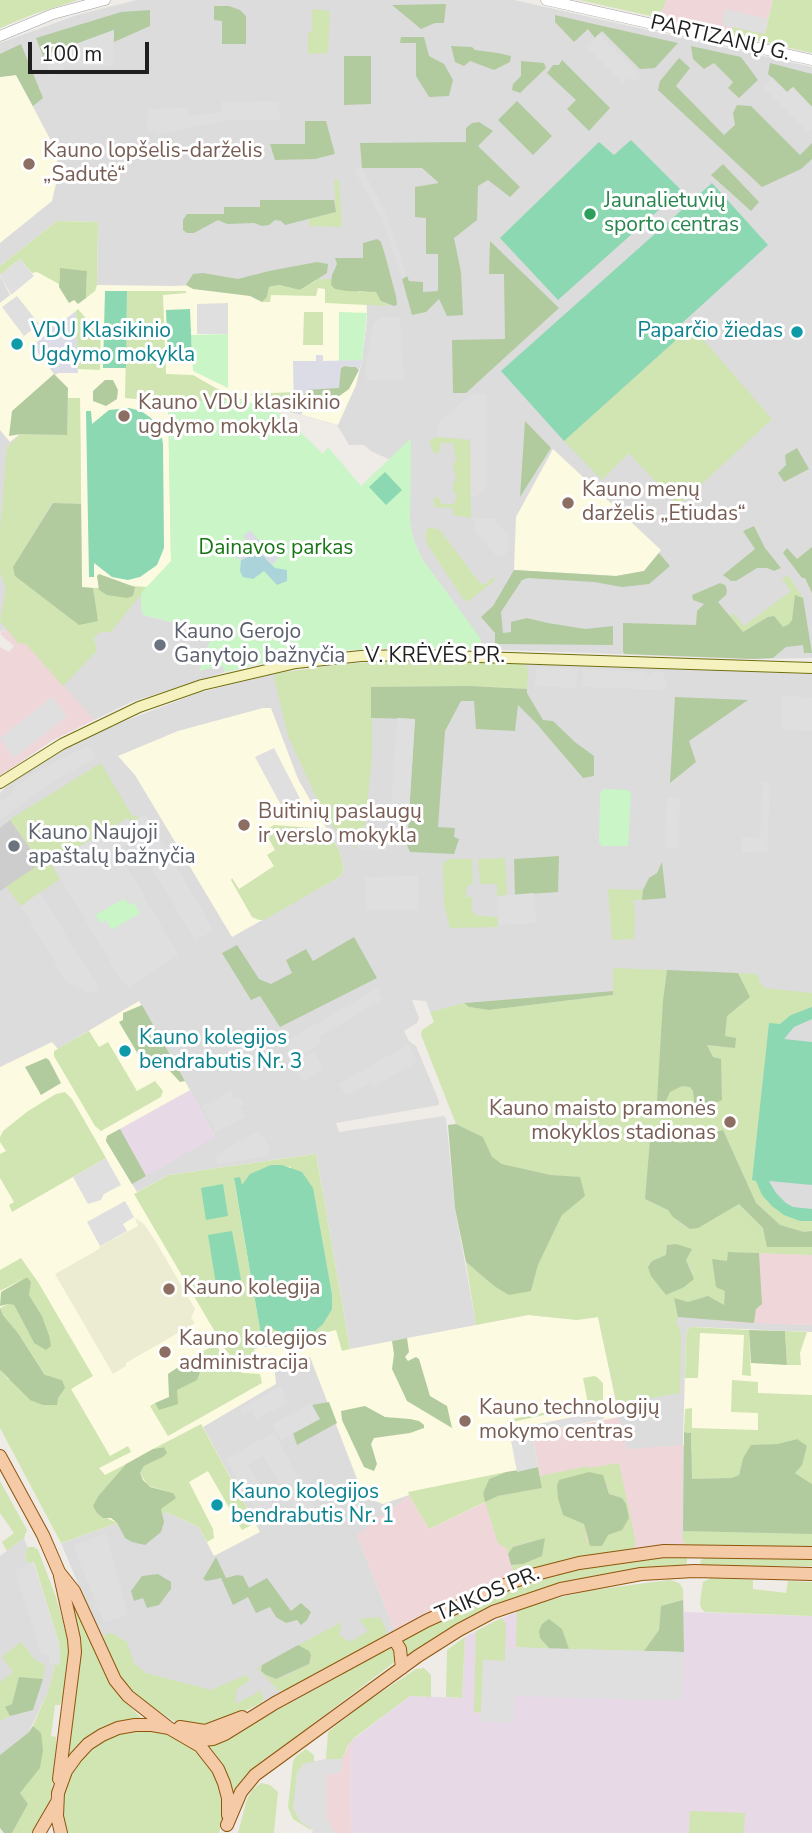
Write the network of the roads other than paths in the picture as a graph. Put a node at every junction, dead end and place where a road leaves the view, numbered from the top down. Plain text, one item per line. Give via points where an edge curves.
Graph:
1 (105, 0) edge
2 (546, 0) edge
3 (0, 36) edge
4 (812, 60) edge
5 (812, 668) edge
6 (0, 783) edge
7 (0, 1456) edge
8 (703, 1550) junction
9 (812, 1553) edge
10 (694, 1571) junction
11 (59, 1572) junction
12 (812, 1574) edge
13 (394, 1639) junction
14 (401, 1668) junction
15 (275, 1703) junction
16 (151, 1714) junction
17 (169, 1728) junction
18 (193, 1741) junction
19 (58, 1798) junction
20 (227, 1830) edge
21 (39, 1833) edge
22 (61, 1833) edge

1 - 3 street
2 - 4 street, PARTIZANŲ G.
5 - 6 main road, V. KRĖVĖS PR. via 418,655 296,663 202,685 139,707 62,744
7 - 11 main road
8 - 9 main road, TAIKOS PR.
8 - 10 main road via 694,1562
8 - 13 main road, TAIKOS PR. via 614,1557 536,1574
10 - 12 main road, TAIKOS PR.
10 - 14 main road, TAIKOS PR. via 618,1577 521,1601 459,1630
11 - 16 main road via 74,1591 115,1681
11 - 19 main road via 75,1652
13 - 14 main road
13 - 15 main road, TAIKOS PR.
14 - 20 main road, TAIKOS PR. via 255,1775 241,1792
15 - 16 main road via 199,1732
15 - 18 main road, TAIKOS PR. via 225,1734
16 - 17 main road
17 - 18 main road
17 - 19 main road via 135,1725 102,1735 76,1757
18 - 20 main road via 210,1756 224,1783
19 - 21 main road
19 - 22 main road

